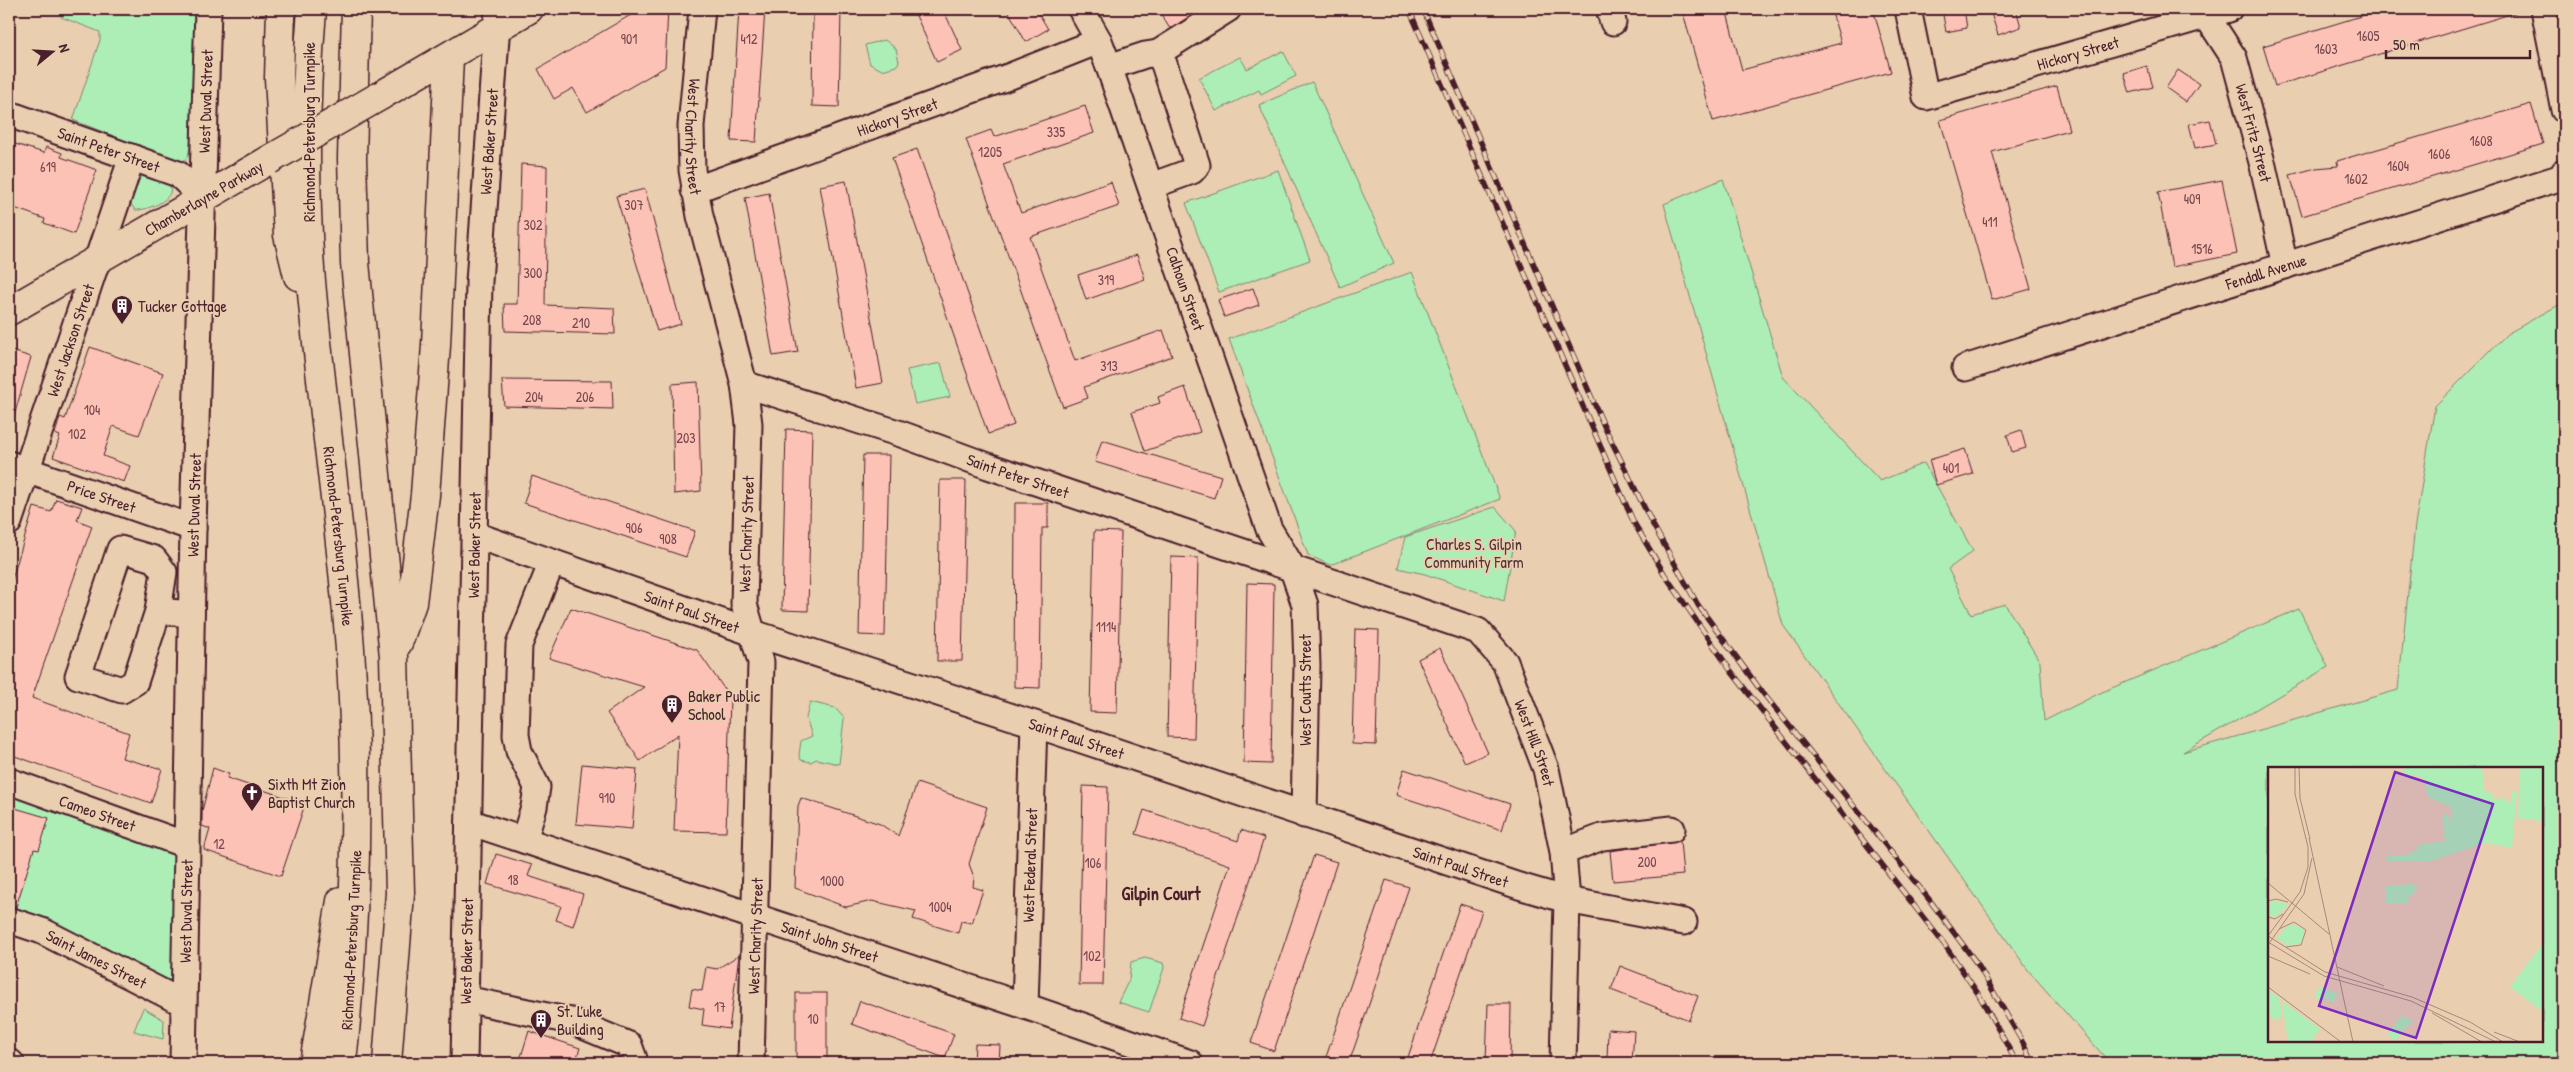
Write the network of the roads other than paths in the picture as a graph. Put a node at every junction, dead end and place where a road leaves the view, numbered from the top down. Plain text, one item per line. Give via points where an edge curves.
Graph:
1 (208, 9) edge
2 (281, 9) edge
3 (312, 9) edge
4 (356, 9) edge
5 (529, 9) edge
6 (702, 9) edge
7 (1081, 9) edge
8 (1228, 9) edge
9 (1908, 9) edge
10 (2544, 9) edge
11 (2213, 11) edge
12 (497, 18) edge
13 (1099, 41) junction
14 (1158, 53) junction
15 (449, 56) junction
16 (1109, 67) junction
17 (2564, 110) edge
18 (9, 114) edge
19 (132, 157) junction
20 (2564, 172) edge
21 (1151, 186) junction
22 (694, 190) junction
23 (203, 198) junction
24 (97, 260) junction
25 (2285, 266) junction
26 (9, 311) edge
27 (1965, 368) dead end
28 (320, 375) junction
29 (744, 384) junction
30 (18, 467) edge
31 (9, 522) edge
32 (193, 528) junction
33 (474, 534) junction
34 (552, 562) junction
35 (1292, 567) junction
36 (158, 611) junction
37 (191, 614) junction
38 (753, 633) junction
39 (394, 656) junction
40 (1034, 724) junction
41 (9, 781) edge
42 (1304, 815) junction
43 (357, 821) junction
44 (469, 822) junction
45 (1672, 829) dead end
46 (524, 840) junction
47 (186, 845) junction
48 (1563, 852) junction
49 (1567, 900) junction
50 (756, 917) junction
51 (9, 920) edge
52 (1684, 922) dead end
53 (465, 999) junction
54 (183, 1003) junction
55 (1025, 1006) junction
56 (183, 1063) edge
57 (314, 1063) edge
58 (342, 1063) edge
59 (387, 1063) edge
60 (464, 1063) edge
61 (633, 1063) edge
62 (751, 1063) edge
63 (1190, 1063) edge
64 (1563, 1063) edge

1 - 23 street, West Duval Street
2 - 28 main road via 279,78 288,235
3 - 28 main road, Richmond-Petersburg Turnpike via 307,92 307,198
4 - 39 main road via 352,149 355,262
5 - 12 main road, Chamberlayne Parkway
6 - 22 street, West Charity Street via 690,149
7 - 13 street, Calhoun Street
8 - 14 street
9 - 11 street, Hickory Street via 1926,97
10 - 17 street
11 - 25 street, West Fritz Street via 2234,58
12 - 15 main road, Chamberlayne Parkway
12 - 33 street, West Baker Street via 479,282
13 - 16 street, Calhoun Street
13 - 22 street, Hickory Street
14 - 16 street
14 - 21 street via 1197,165 1192,171
15 - 23 main road, Chamberlayne Parkway, bridge
15 - 39 main road via 436,346 425,494 412,603
16 - 21 street, Calhoun Street
18 - 19 street, Saint Peter Street
19 - 23 street, Saint Peter Street via 178,174
19 - 24 street, West Jackson Street
20 - 25 street, Fendall Avenue via 2562,177
21 - 35 street, Calhoun Street via 1269,529
22 - 29 street, West Charity Street
23 - 24 main road, Chamberlayne Parkway
23 - 32 street, West Duval Street
24 - 26 main road, Chamberlayne Parkway
24 - 30 street, West Jackson Street
25 - 27 street, Fendall Avenue
28 - 43 main road, Richmond-Petersburg Turnpike via 350,647
29 - 35 street, Saint Peter Street via 902,434 988,466
29 - 38 street, West Charity Street via 749,424 744,604
30 - 31 street, West Jackson Street
30 - 32 street, Price Street
32 - 37 street, West Duval Street
33 - 34 street, Saint Paul Street
33 - 44 street, West Baker Street
34 - 38 street, Saint Paul Street
34 - 46 street via 519,645 516,735 518,751 536,787
35 - 42 street, West Coutts Street via 1305,605
35 - 48 street, West Hill Street via 1478,631 1505,662 1543,760
36 - 36 street via 164,572 154,559 120,549 78,676 122,690 135,682
36 - 37 street
37 - 47 street, West Duval Street
38 - 40 street, Saint Paul Street
38 - 50 street, West Charity Street via 761,662
39 - 59 main road via 400,893
40 - 42 street, Saint Paul Street
40 - 55 street, West Federal Street
41 - 47 street, Cameo Street
42 - 49 street, Saint Paul Street
43 - 57 main road via 332,944
43 - 58 main road, Richmond-Petersburg Turnpike via 351,967
44 - 46 street, Saint John Street
44 - 53 street, West Baker Street
45 - 48 street via 1602,837
46 - 50 street, Saint John Street
47 - 54 street, West Duval Street
48 - 49 street, West Hill Street
49 - 52 street, Saint Paul Street
49 - 64 street, West Hill Street
50 - 55 street, Saint John Street
50 - 62 street, West Charity Street
51 - 54 street, Saint James Street via 42,931
53 - 60 street, West Baker Street
53 - 61 street via 572,1021 629,1045
54 - 56 street, West Duval Street
55 - 63 street, Saint John Street

